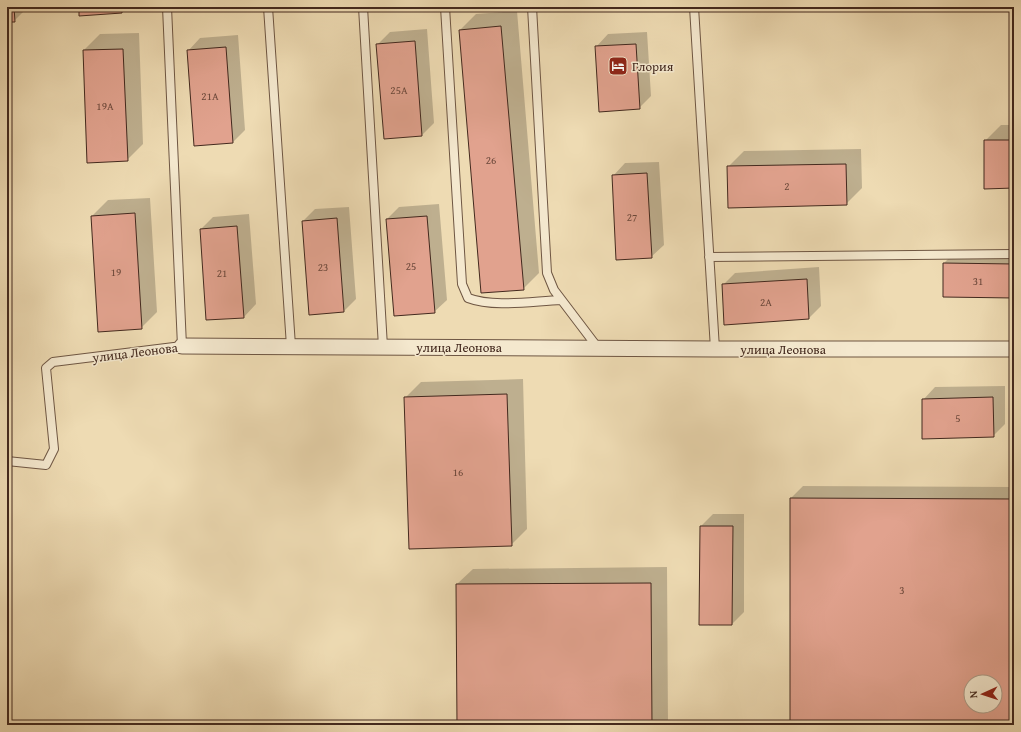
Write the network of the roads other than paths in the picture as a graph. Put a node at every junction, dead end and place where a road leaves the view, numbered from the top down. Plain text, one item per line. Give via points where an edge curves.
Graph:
1 (167, 7) edge
2 (268, 7) edge
3 (363, 7) edge
4 (444, 7) edge
5 (532, 7) edge
6 (694, 7) edge
7 (1014, 254) edge
8 (709, 257) junction
9 (561, 300) junction
10 (182, 346) junction
11 (291, 346) junction
12 (383, 347) junction
13 (598, 348) junction
14 (715, 349) junction
15 (1014, 349) edge
16 (7, 461) edge

1 - 10 lane
2 - 11 lane
3 - 12 lane
4 - 9 lane via 462,284 468,298 490,304
5 - 9 lane via 547,274
6 - 8 lane
7 - 8 lane
8 - 14 lane
9 - 13 lane
10 - 11 street, улица Леонова
10 - 16 lane, улица Леонова via 53,362 46,368 54,449 46,466
11 - 12 street, улица Леонова
12 - 13 street, улица Леонова
13 - 14 street, улица Леонова
14 - 15 street, улица Леонова

